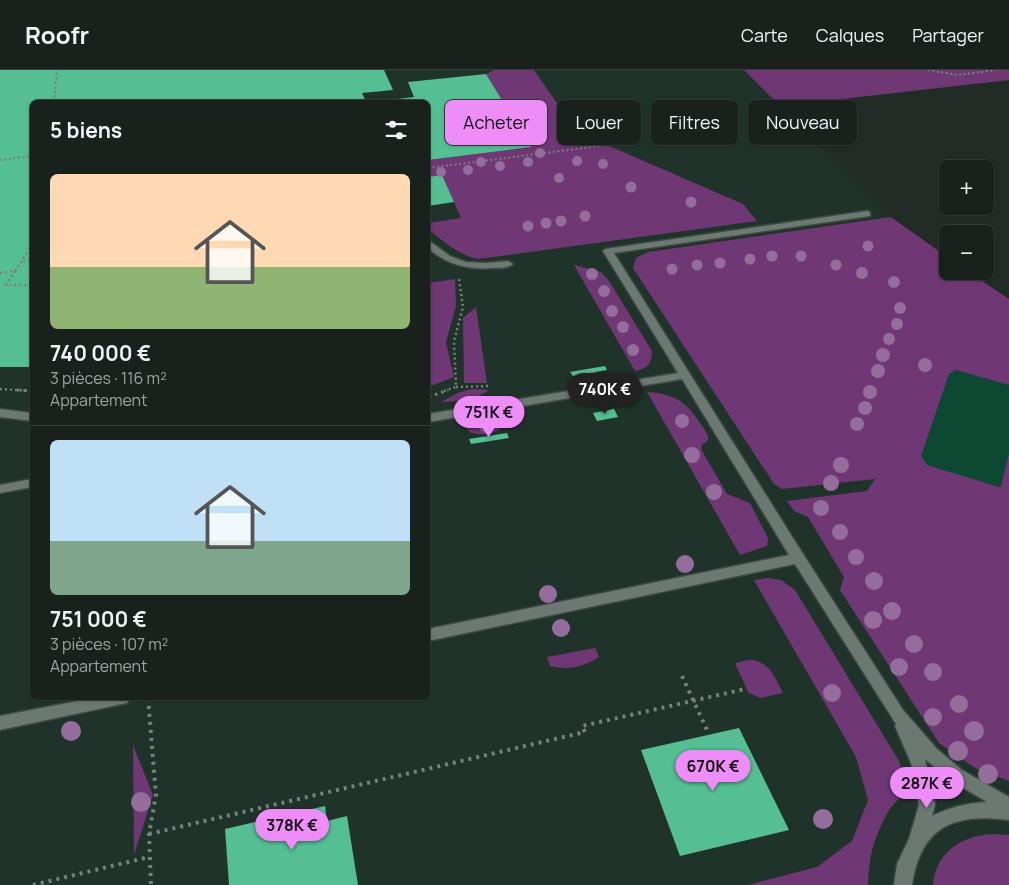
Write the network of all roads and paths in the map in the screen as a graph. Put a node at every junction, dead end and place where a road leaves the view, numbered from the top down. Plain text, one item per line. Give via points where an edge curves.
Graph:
1 (57, 70) edge
2 (928, 70) edge
3 (996, 70) edge
4 (54, 100) edge
5 (607, 145) edge
6 (30, 156) edge
7 (0, 160) edge
8 (430, 168) edge
9 (867, 214) dead end
10 (430, 245) edge
11 (30, 248) edge
12 (22, 261) junction
13 (30, 261) edge
14 (508, 264) dead end
15 (15, 271) junction
16 (0, 273) edge
17 (459, 278) dead end
18 (30, 285) edge
19 (685, 375) junction
20 (488, 386) dead end
21 (456, 387) junction
22 (0, 389) edge
23 (30, 391) edge
24 (430, 397) edge
25 (0, 412) edge
26 (30, 417) edge
27 (430, 418) edge
28 (30, 483) edge
29 (0, 489) edge
30 (798, 558) junction
31 (430, 635) edge
32 (682, 676) dead end
33 (745, 689) dead end
34 (112, 700) edge
35 (148, 700) edge
36 (694, 701) junction
37 (898, 715) junction
38 (0, 723) edge
39 (708, 732) dead end
40 (1009, 806) edge
41 (1009, 812) edge
42 (149, 834) junction
43 (917, 839) junction
44 (149, 857) junction
45 (33, 885) edge
46 (152, 885) edge
47 (903, 885) edge

1 - 4 path
2 - 3 path via 958,75
5 - 8 path
6 - 7 path
9 - 19 street via 608,251
10 - 14 street via 440,255 465,266 479,268
11 - 12 path
12 - 13 path
12 - 15 path
15 - 16 path
15 - 18 path via 6,285
17 - 21 path via 463,307 454,341
19 - 27 street
19 - 30 street
20 - 21 path
21 - 24 path
22 - 23 path
25 - 26 street
28 - 29 street
30 - 31 street
30 - 37 street
32 - 36 path
33 - 36 path
34 - 38 street
35 - 42 path via 156,796
36 - 39 path
36 - 42 path via 582,726 585,732
37 - 40 street via 931,754 956,775
37 - 43 street via 918,763 927,805
41 - 43 street via 980,809 958,813 938,821
42 - 44 path
43 - 47 street via 906,861
44 - 45 path
44 - 46 path

